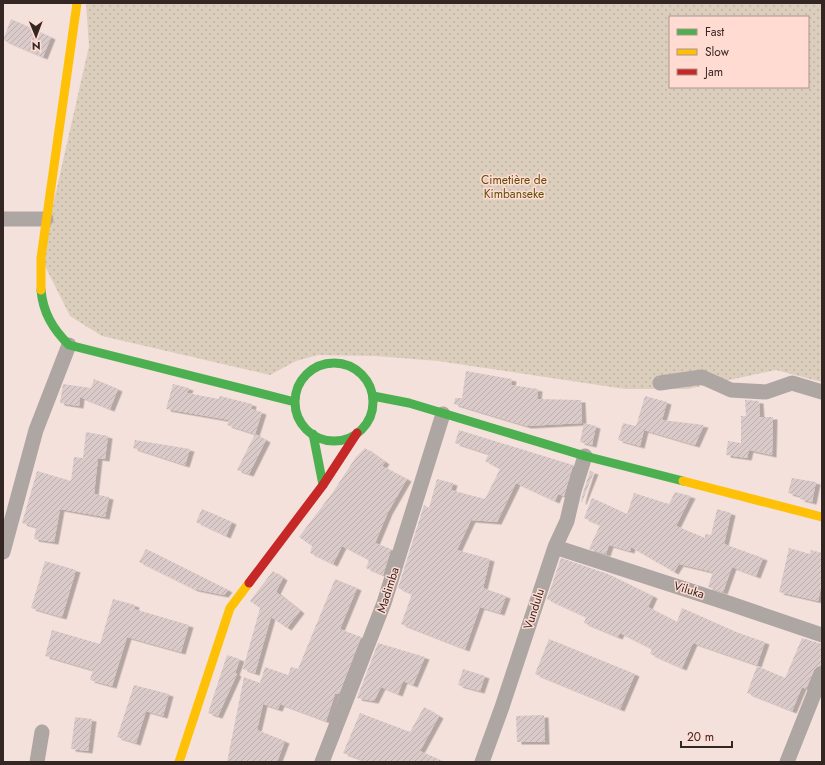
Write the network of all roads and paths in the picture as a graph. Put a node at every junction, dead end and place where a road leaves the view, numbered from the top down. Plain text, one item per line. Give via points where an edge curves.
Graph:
1 (77, 3) edge
2 (3, 219) edge
3 (46, 219) junction
4 (69, 345) junction
5 (660, 383) dead end
6 (822, 392) edge
7 (373, 396) junction
8 (295, 402) junction
9 (443, 414) junction
10 (357, 433) junction
11 (312, 434) junction
12 (585, 456) junction
13 (323, 485) junction
14 (822, 517) edge
15 (555, 547) junction
16 (3, 552) edge
17 (822, 635) edge
18 (822, 674) edge
19 (42, 732) dead end
20 (37, 762) edge
21 (179, 762) edge
22 (322, 762) edge
23 (482, 762) edge
24 (787, 762) edge

1 - 3 street
2 - 3 street
3 - 4 street via 40,284 44,313 56,335
4 - 8 street
4 - 16 street via 36,430
5 - 6 street via 702,377 731,390 766,392 792,383
7 - 8 street via 368,381 353,367 334,362 314,368 300,382
7 - 9 street via 409,403
7 - 10 street via 370,419
8 - 11 street via 299,420
9 - 12 street
9 - 22 street, Madimba via 384,603
10 - 11 street via 343,440 327,440
10 - 13 street
11 - 13 street
12 - 14 street
12 - 15 street, Vundulu via 567,520
13 - 21 street via 230,608
15 - 17 street, Viluka
15 - 23 street, Vundulu
18 - 24 street
19 - 20 street

